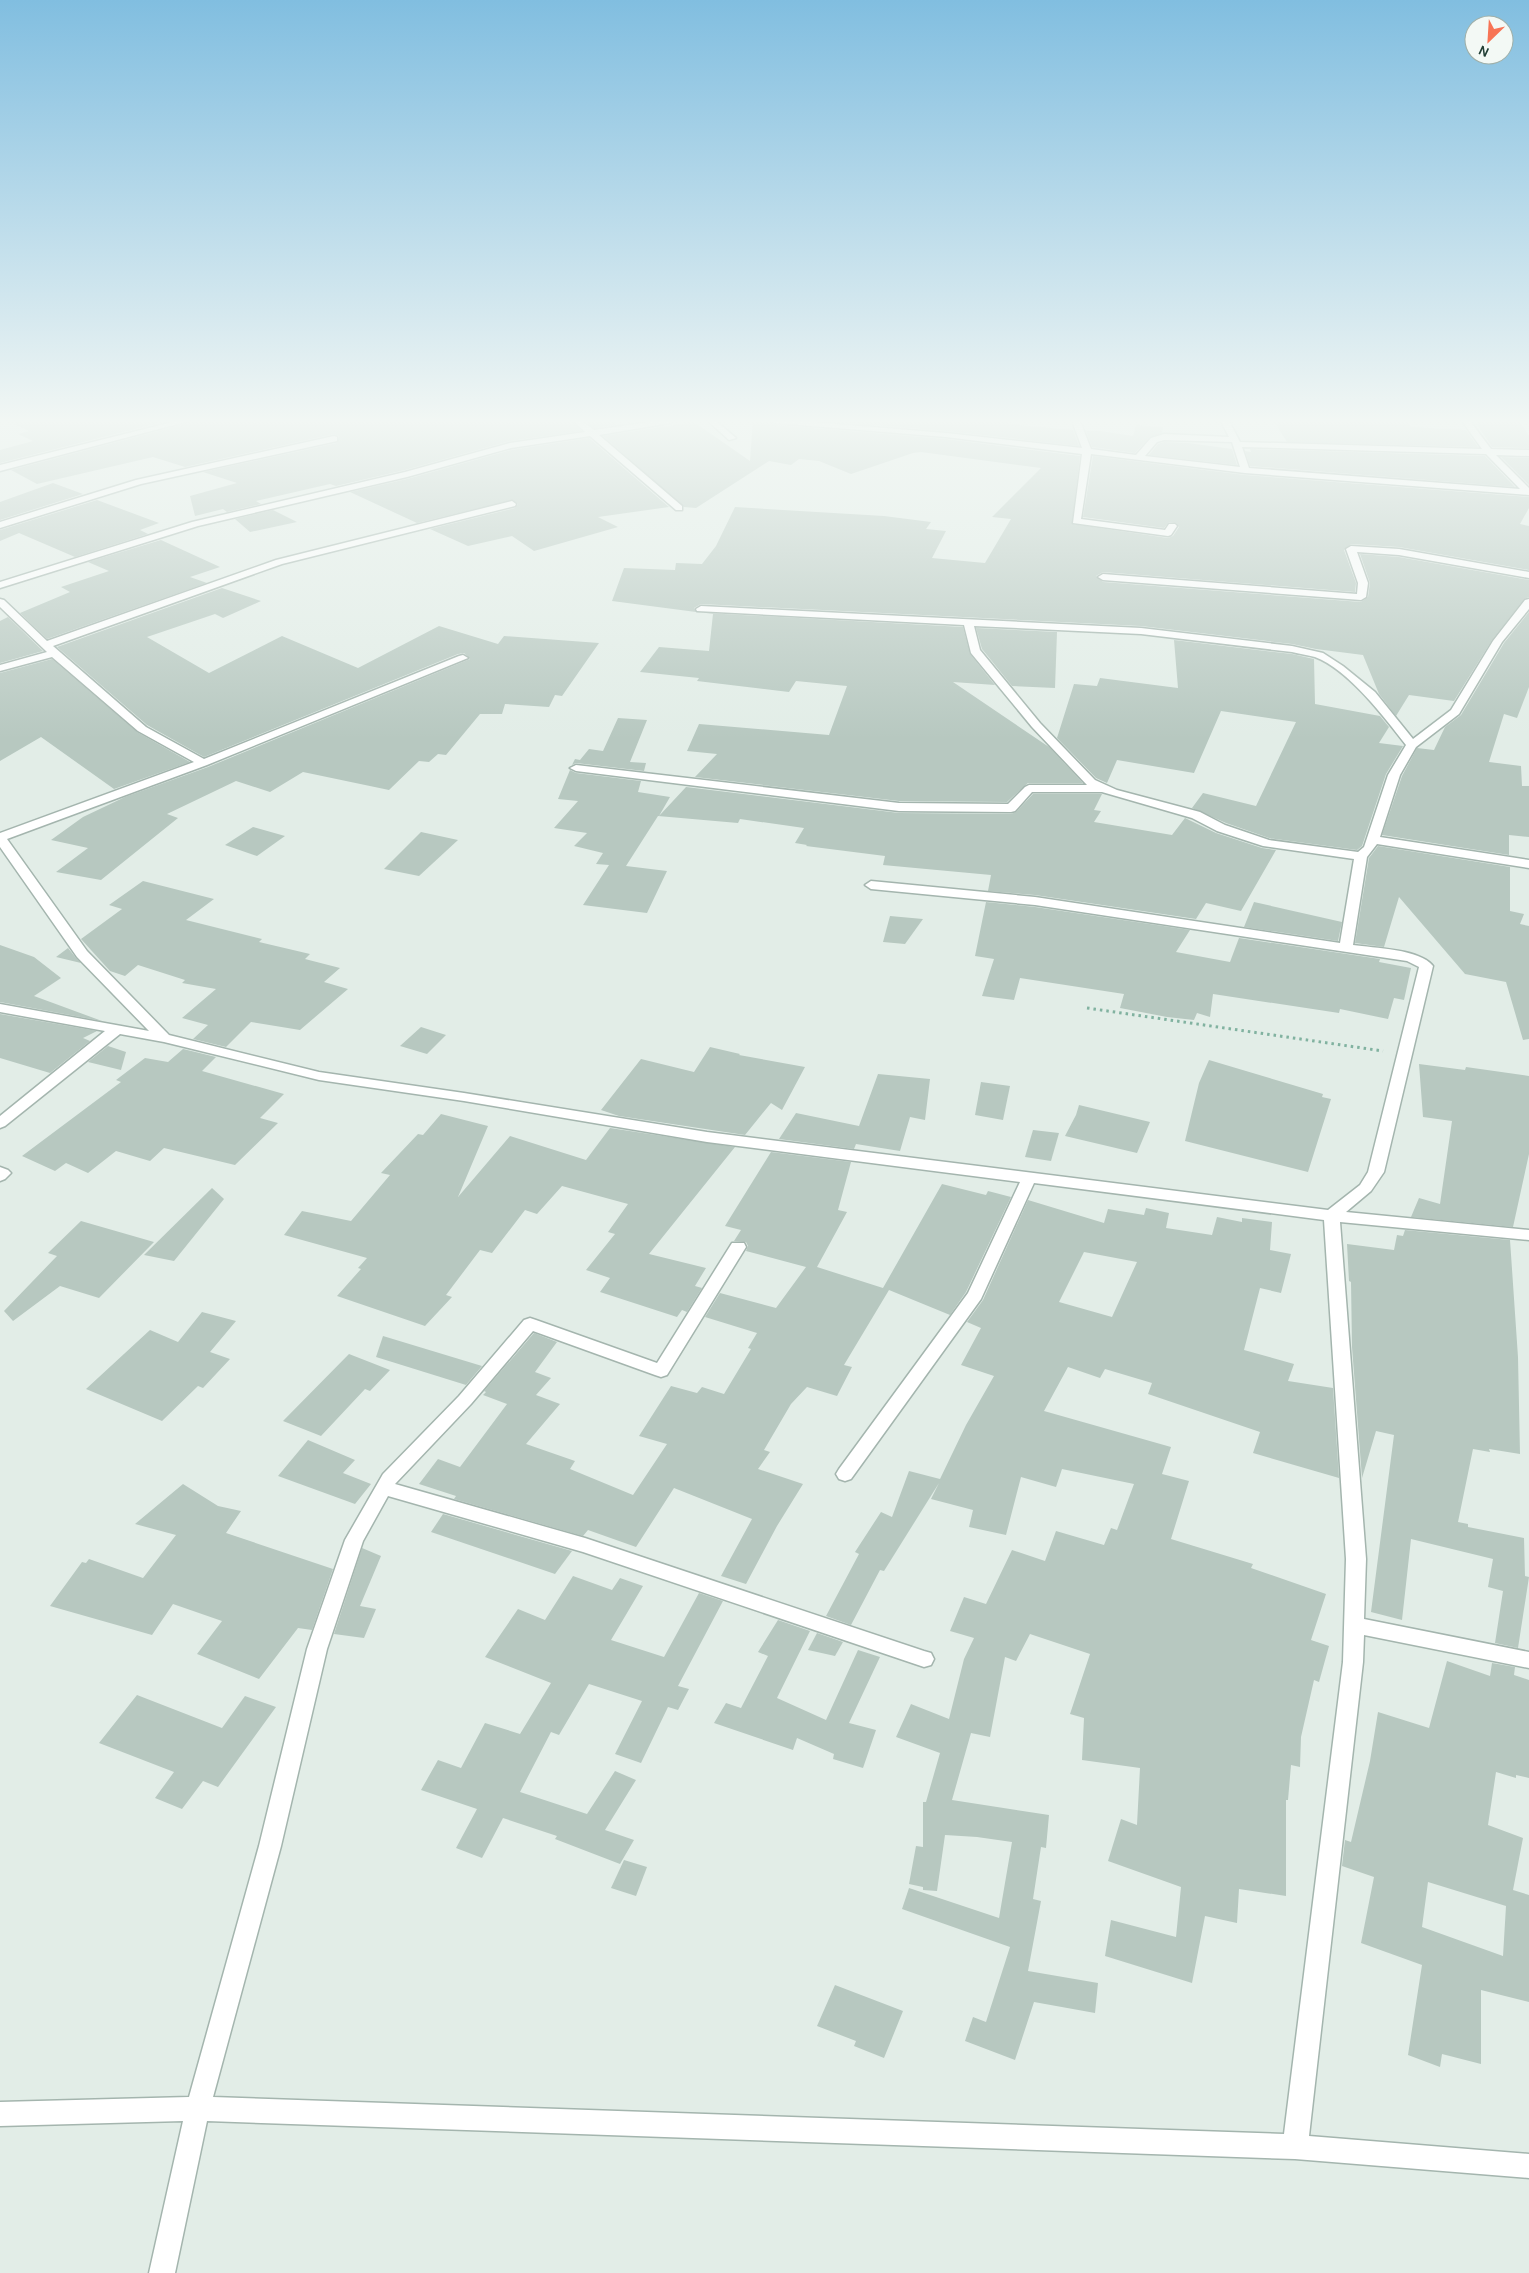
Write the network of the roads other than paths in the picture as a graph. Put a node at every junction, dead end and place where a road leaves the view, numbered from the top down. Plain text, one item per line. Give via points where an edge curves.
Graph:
1 (185, 527) edge
2 (419, 527) edge
3 (1123, 527) edge
4 (1171, 527) edge
5 (1529, 575) edge
6 (1103, 577) dead end
7 (0, 585) edge
8 (0, 602) edge
9 (1529, 602) edge
10 (701, 609) dead end
11 (968, 621) junction
12 (46, 645) junction
13 (54, 654) junction
14 (463, 658) dead end
15 (0, 668) edge
16 (1412, 745) junction
17 (203, 763) junction
18 (576, 768) dead end
19 (1105, 788) junction
20 (0, 838) edge
21 (1372, 840) junction
22 (1361, 856) junction
23 (1529, 864) edge
24 (871, 885) dead end
25 (1346, 949) junction
26 (0, 1008) edge
27 (116, 1030) junction
28 (164, 1038) junction
29 (0, 1123) edge
30 (1029, 1178) junction
31 (1332, 1215) junction
32 (1529, 1235) edge
33 (738, 1247) dead end
34 (845, 1474) dead end
35 (384, 1488) junction
36 (1354, 1625) junction
37 (924, 1659) dead end
38 (1529, 1660) edge
39 (198, 2109) junction
40 (0, 2114) edge
41 (1295, 2147) junction
42 (1529, 2166) edge
43 (162, 2273) edge

1 - 7 street
2 - 12 street via 279,562
3 - 4 street via 1168,533
5 - 6 street via 1399,552 1351,548 1363,583 1362,597
8 - 12 street
9 - 16 street via 1498,641 1454,712
10 - 11 street
11 - 16 street via 1141,631 1319,655 1371,694
11 - 19 street via 974,651 1062,753 1091,782
12 - 13 street
13 - 15 street
13 - 17 street via 142,729
14 - 17 street
16 - 21 street via 1394,775
17 - 20 street
18 - 19 street via 899,807 1011,808 1029,789
19 - 22 street via 1196,815 1222,828 1267,843
20 - 28 street via 82,954
21 - 22 street via 1370,848
21 - 23 street
22 - 25 street
24 - 25 street via 1035,901
25 - 31 street via 1409,957 1426,966 1376,1172 1366,1188
26 - 27 street
27 - 28 street
27 - 29 street
28 - 30 street via 319,1076 707,1137
30 - 31 street
30 - 34 street via 975,1295
31 - 32 street
31 - 36 street via 1356,1559
33 - 35 street via 661,1371 530,1324
35 - 37 street via 585,1545
35 - 39 street via 354,1540 317,1649 270,1846
36 - 38 street
36 - 41 street via 1353,1662
39 - 40 street
39 - 41 street
39 - 43 street
41 - 42 street

